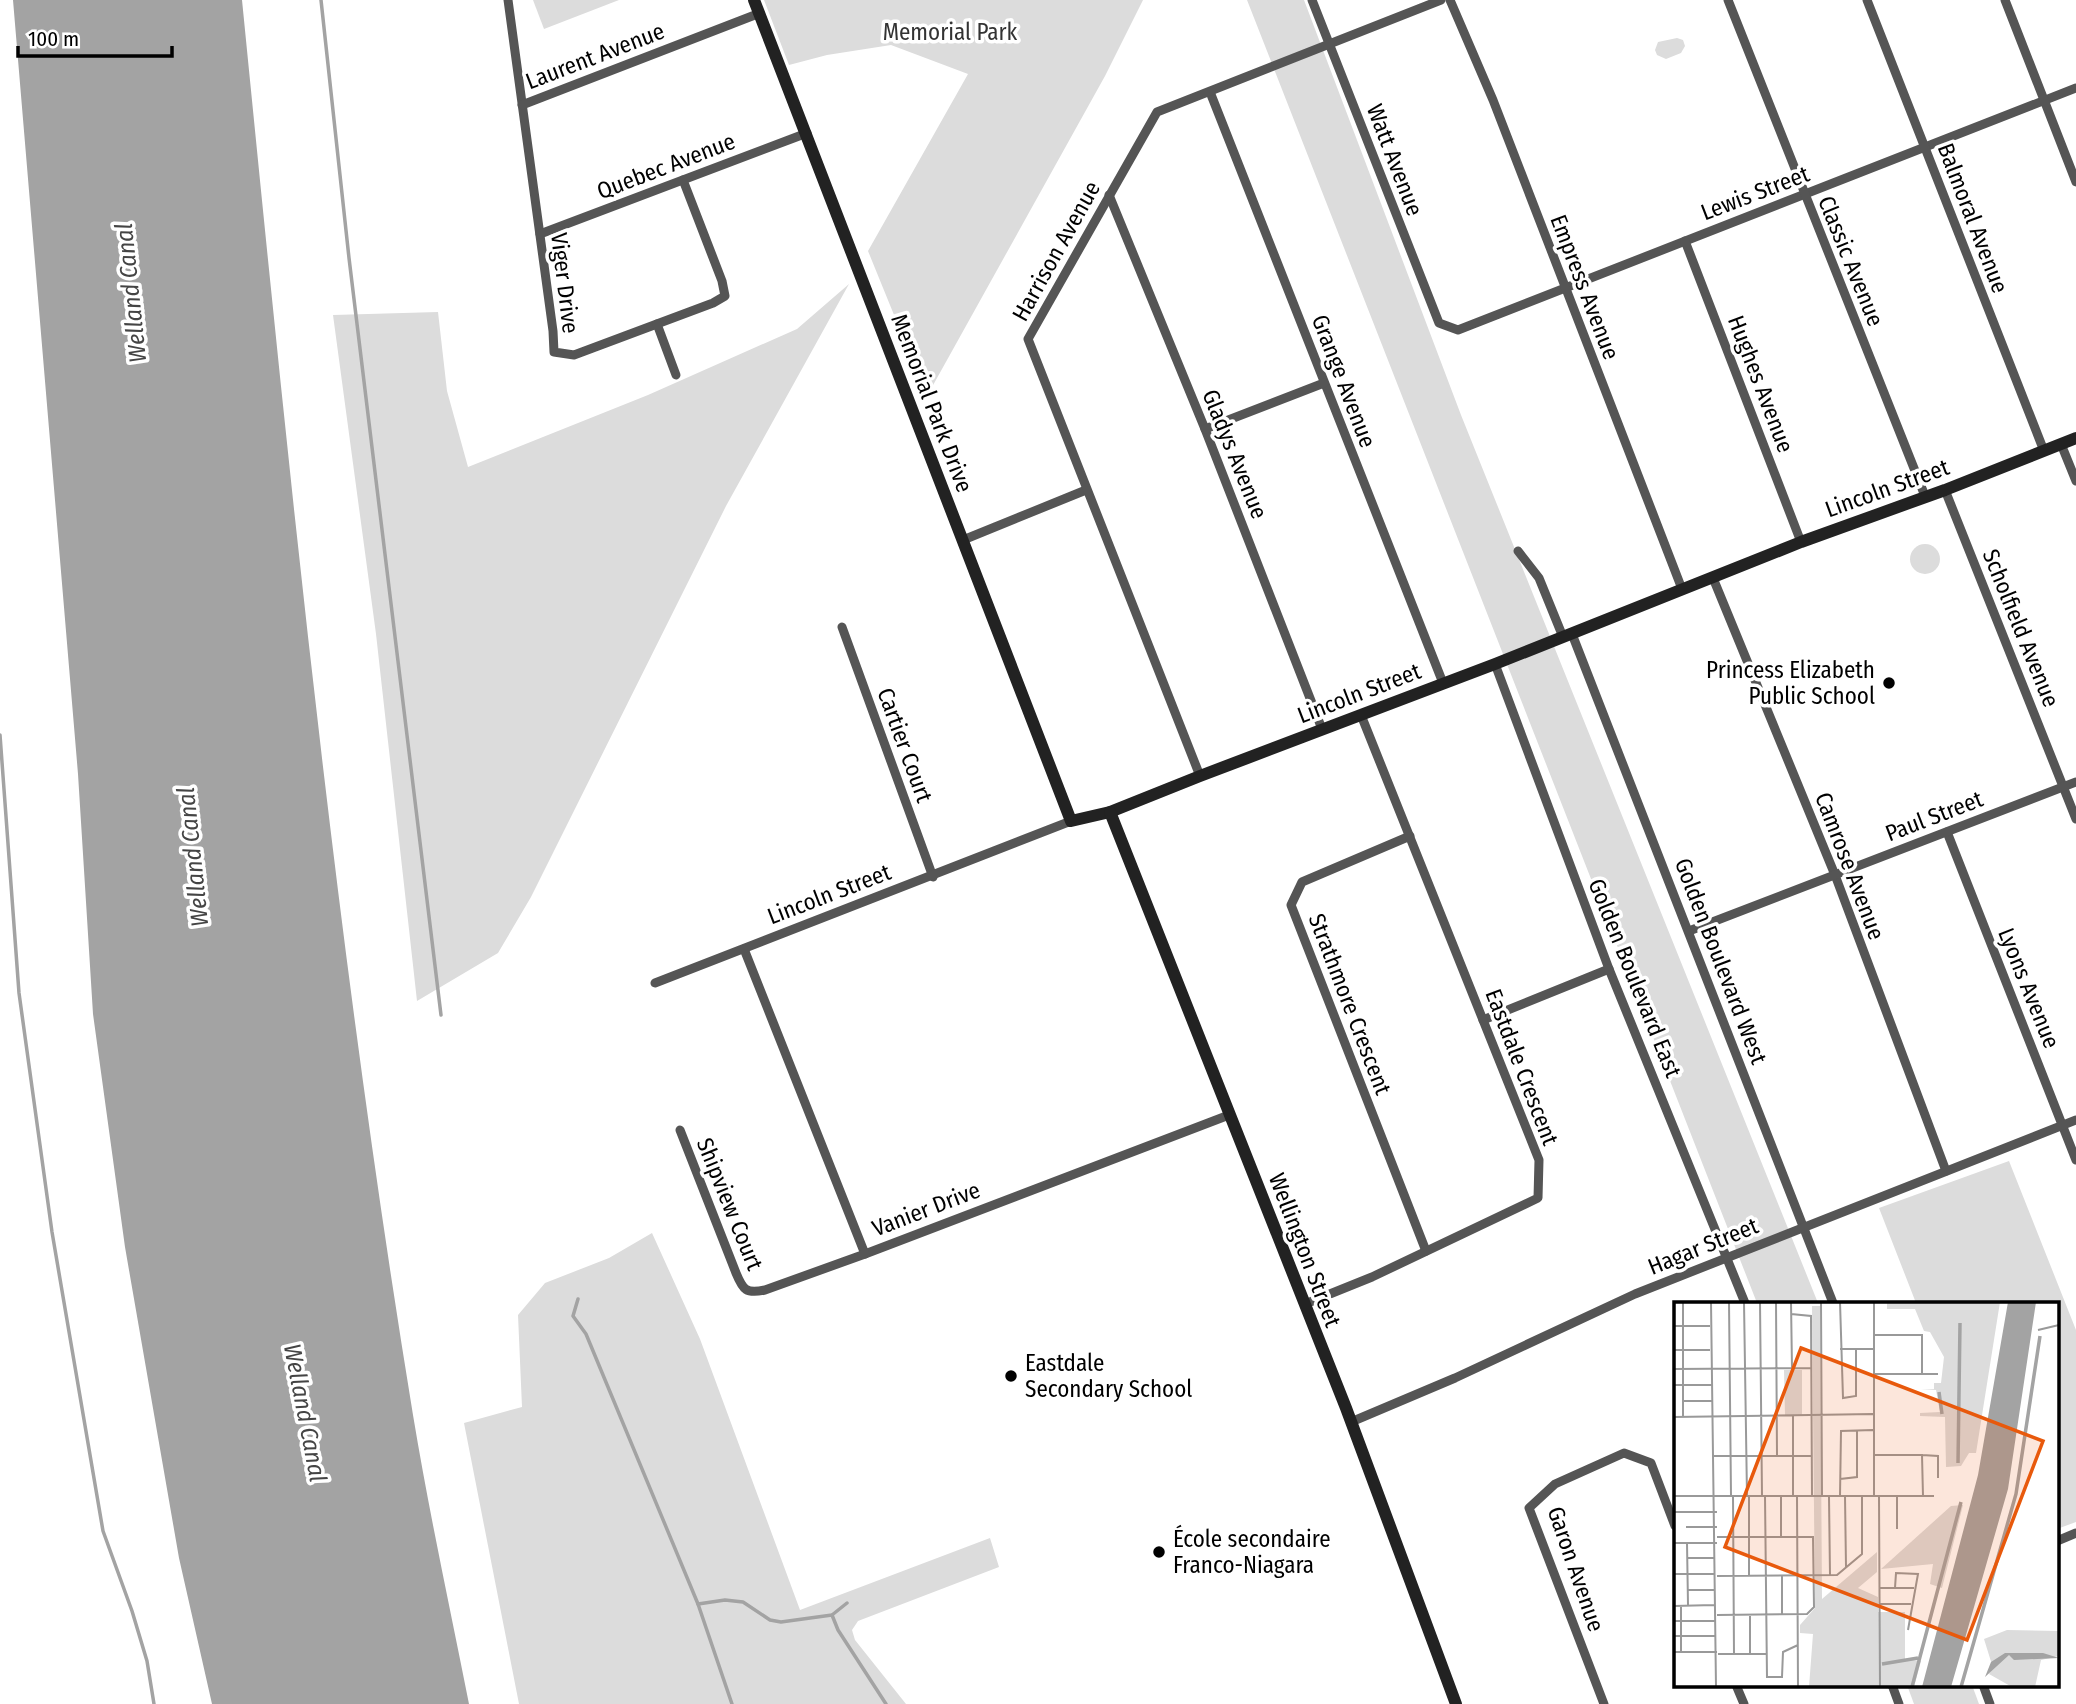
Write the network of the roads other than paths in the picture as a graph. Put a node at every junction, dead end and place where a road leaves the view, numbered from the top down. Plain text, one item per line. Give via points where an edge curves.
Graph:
1 (508, 0) edge
2 (754, 0) edge
3 (1312, 0) edge
4 (1441, 0) edge
5 (1450, 0) edge
6 (1728, 0) edge
7 (1867, 0) edge
8 (2005, 0) edge
9 (760, 13) junction
10 (1329, 44) junction
11 (2076, 88) edge
12 (1210, 92) junction
13 (2044, 100) junction
14 (522, 104) junction
15 (807, 133) junction
16 (1924, 147) junction
17 (683, 180) junction
18 (2076, 182) edge
19 (1109, 195) junction
20 (1804, 195) junction
21 (540, 234) junction
22 (1685, 241) junction
23 (1565, 289) junction
24 (657, 324) junction
25 (1448, 328) joint
26 (676, 375) dead end
27 (1324, 383) junction
28 (1205, 429) junction
29 (2076, 438) edge
30 (2061, 444) junction
31 (2044, 450) junction
32 (2076, 481) edge
33 (1086, 490) junction
34 (1945, 490) junction
35 (1925, 496) junction
36 (963, 540) junction
37 (1801, 542) junction
38 (1518, 551) dead end
39 (1713, 578) junction
40 (1682, 589) junction
41 (842, 627) dead end
42 (1567, 635) junction
43 (1494, 664) junction
44 (1443, 683) junction
45 (1362, 715) junction
46 (1322, 729) junction
47 (1200, 776) junction
48 (2076, 782) edge
49 (2063, 786) junction
50 (1110, 812) junction
51 (2076, 819) edge
52 (1071, 821) junction
53 (1947, 832) junction
54 (1410, 836) junction
55 (1835, 875) junction
56 (933, 877) junction
57 (1689, 931) junction
58 (744, 949) junction
59 (1609, 969) junction
60 (655, 983) dead end
61 (1483, 1020) junction
62 (1229, 1115) junction
63 (2076, 1120) edge
64 (2063, 1125) junction
65 (680, 1130) dead end
66 (2076, 1160) edge
67 (1946, 1171) junction
68 (1803, 1227) junction
69 (1426, 1251) junction
70 (865, 1254) junction
71 (1727, 1256) junction
72 (1745, 1302) edge
73 (1833, 1302) edge
74 (1305, 1304) junction
75 (1351, 1422) junction
76 (1674, 1524) edge
77 (2076, 1533) edge
78 (2058, 1541) edge
79 (1736, 1686) edge
80 (1892, 1686) edge
81 (1983, 1686) edge
82 (1456, 1704) edge
83 (1604, 1704) edge
84 (1744, 1704) edge
85 (1899, 1704) edge
86 (1990, 1704) edge

1 - 14 street, Viger Drive
2 - 9 main road, Memorial Park Drive
3 - 10 street, Watt Avenue
4 - 10 street, Harrison Avenue
5 - 23 street, Empress Avenue
6 - 20 street, Classic Avenue
7 - 16 street, Balmoral Avenue
8 - 13 street
9 - 14 street, Laurent Avenue
9 - 15 main road, Memorial Park Drive
10 - 12 street, Harrison Avenue
10 - 25 street, Watt Avenue via 1439,323
11 - 13 street, Lewis Street
12 - 19 street, Harrison Avenue via 1157,112
12 - 27 street, Grange Avenue
13 - 16 street, Lewis Street
13 - 18 street
14 - 21 street, Viger Drive
15 - 17 street, Quebec Avenue
15 - 36 main road, Memorial Park Drive
16 - 20 street, Lewis Street
16 - 31 street, Balmoral Avenue
17 - 21 street, Quebec Avenue
17 - 24 street, Viger Drive via 724,296
19 - 28 street, Gladys Avenue
19 - 33 street, Harrison Avenue via 1028,339
20 - 22 street, Lewis Street
20 - 35 street, Classic Avenue
21 - 24 street, Viger Drive via 554,352 574,355
22 - 23 street, Lewis Street
22 - 37 street, Hughes Avenue
23 - 25 street, Lewis Street via 1458,330
23 - 40 street, Empress Avenue
24 - 26 street
27 - 28 street
27 - 44 street, Grange Avenue
28 - 46 street, Gladys Avenue
29 - 30 main road, Lincoln Street
30 - 31 main road, Lincoln Street
30 - 32 street
31 - 34 main road, Lincoln Street
33 - 36 street
33 - 47 street, Harrison Avenue
34 - 35 main road, Lincoln Street
34 - 49 street, Scholfield Avenue
35 - 37 main road, Lincoln Street
36 - 52 main road, Memorial Park Drive
37 - 39 main road, Lincoln Street
38 - 42 street, Golden Boulevard West via 1539,578
39 - 40 main road, Lincoln Street
39 - 55 street, Camrose Avenue
40 - 42 main road, Lincoln Street
41 - 56 street, Cartier Court
42 - 43 main road, Lincoln Street
42 - 57 street, Golden Boulevard West
43 - 44 main road, Lincoln Street
43 - 59 street, Golden Boulevard East
44 - 45 main road, Lincoln Street
45 - 46 main road, Lincoln Street
45 - 54 street, Eastdale Crescent
46 - 47 main road, Lincoln Street
47 - 50 main road, Lincoln Street
48 - 49 street, Paul Street
49 - 51 street, Scholfield Avenue
49 - 53 street, Paul Street
50 - 52 main road, Lincoln Street
50 - 62 main road, Wellington Street
52 - 56 street, Lincoln Street
53 - 55 street, Paul Street
53 - 64 street, Lyons Avenue
54 - 61 street, Eastdale Crescent
54 - 69 street, Strathmore Crescent via 1302,881 1291,905
55 - 57 street, Paul Street
55 - 67 street, Camrose Avenue
56 - 58 street, Lincoln Street
57 - 68 street, Golden Boulevard West
58 - 60 street, Lincoln Street
58 - 70 street, Vanier Drive
59 - 61 street
59 - 71 street, Golden Boulevard East
61 - 69 street, Eastdale Crescent via 1539,1160 1538,1199
62 - 70 street, Vanier Drive
62 - 74 main road, Wellington Street
63 - 64 street, Hagar Street
64 - 66 street, Lyons Avenue
64 - 67 street, Hagar Street
65 - 70 street, Shipview Court via 740,1284 747,1291 765,1290
67 - 68 street, Hagar Street
68 - 71 street, Hagar Street
68 - 73 street, Golden Boulevard West
69 - 74 street, Eastdale Crescent
71 - 72 street, Golden Boulevard East
71 - 75 street, Hagar Street
74 - 75 main road, Wellington Street
75 - 82 main road, Wellington Street
76 - 83 street, Garon Avenue via 1651,1463 1624,1453 1555,1484 1529,1508
77 - 78 street
79 - 84 street
80 - 85 street
81 - 86 street

